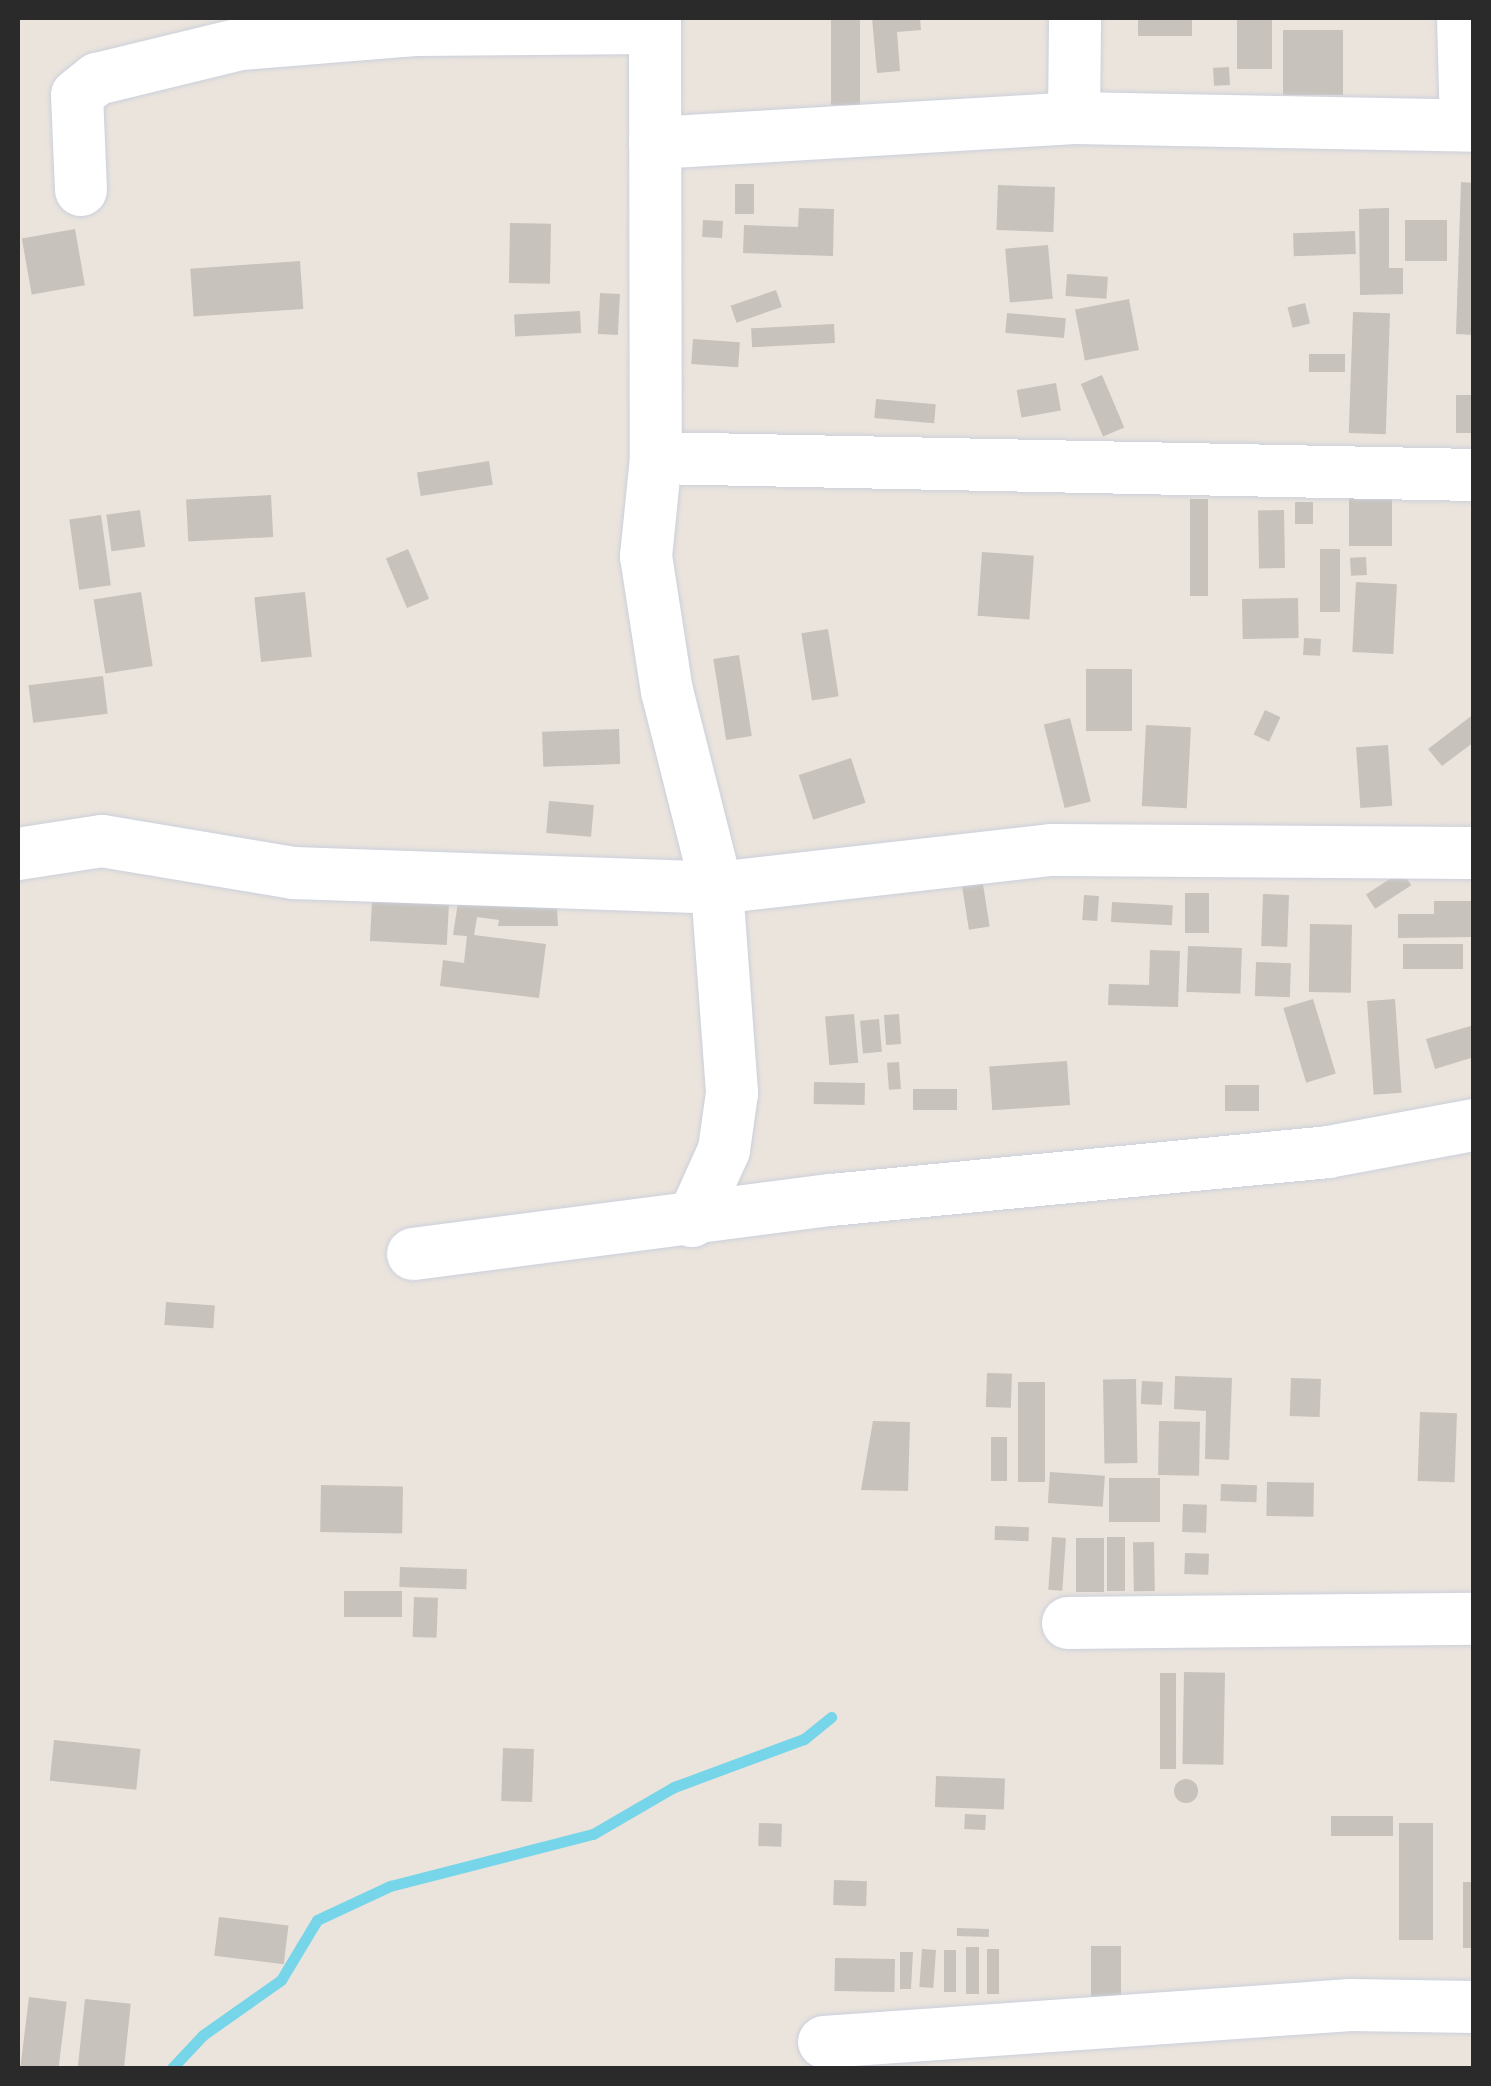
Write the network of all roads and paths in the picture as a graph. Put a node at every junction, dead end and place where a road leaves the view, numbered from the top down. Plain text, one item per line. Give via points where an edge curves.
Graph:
1 (1075, 18) edge
2 (1463, 18) edge
3 (655, 23) edge
4 (1074, 118) junction
5 (1470, 126) edge
6 (655, 142) junction
7 (81, 190) dead end
8 (656, 458) junction
9 (1474, 476) edge
10 (1474, 853) edge
11 (18, 854) edge
12 (717, 888) junction
13 (1474, 1125) edge
14 (692, 1220) junction
15 (413, 1254) dead end
16 (1474, 1618) edge
17 (1068, 1623) dead end
18 (1474, 2006) edge
19 (824, 2042) dead end

1 - 4 street
2 - 5 street
3 - 6 street
3 - 7 street via 414,30 241,44 97,79 77,95
4 - 5 street
4 - 6 street
6 - 8 street
8 - 9 street
8 - 12 street via 646,556 651,592 666,691
10 - 12 street via 1051,850
11 - 12 street via 102,841 294,873
12 - 14 street via 732,1093 724,1150
13 - 14 street via 1328,1152 831,1200
14 - 15 street
16 - 17 street
18 - 19 street via 1351,2005

